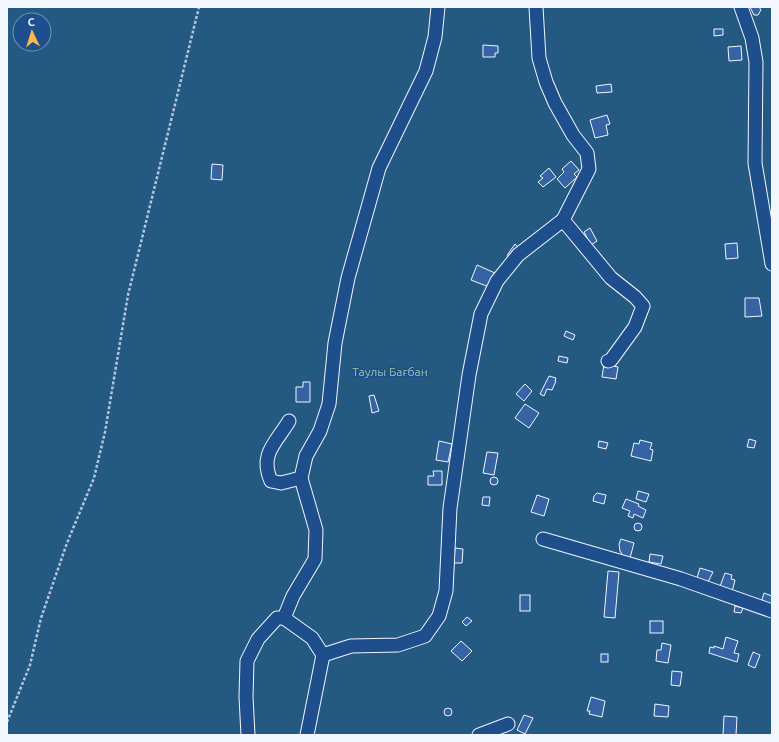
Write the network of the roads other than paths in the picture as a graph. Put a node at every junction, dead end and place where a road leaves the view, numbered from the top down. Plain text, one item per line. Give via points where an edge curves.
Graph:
1 (438, 7) edge
2 (536, 7) edge
3 (741, 7) edge
4 (563, 220) junction
5 (772, 264) edge
6 (608, 361) dead end
7 (289, 420) dead end
8 (301, 478) junction
9 (543, 539) dead end
10 (772, 611) edge
11 (284, 618) junction
12 (323, 655) junction
13 (508, 724) dead end
14 (248, 735) edge
15 (307, 735) edge
16 (479, 735) edge

1 - 8 street via 435,37 426,71 379,168 366,210 348,278 335,343 329,404 320,431 306,456
2 - 4 street via 539,58 546,82 554,103 587,153 589,169
3 - 5 street via 752,38 756,62 755,164
4 - 6 street via 611,278 643,306 635,327
4 - 12 street via 518,255 497,281 481,314 469,375 450,508 446,591 440,616 425,636 398,645 351,646
7 - 8 street via 267,456 266,470 271,481 281,483
8 - 11 street via 316,530 315,559 293,596
9 - 10 street via 681,579
11 - 12 street via 312,638
11 - 14 street via 277,618 258,639 247,661
12 - 15 street
13 - 16 street

